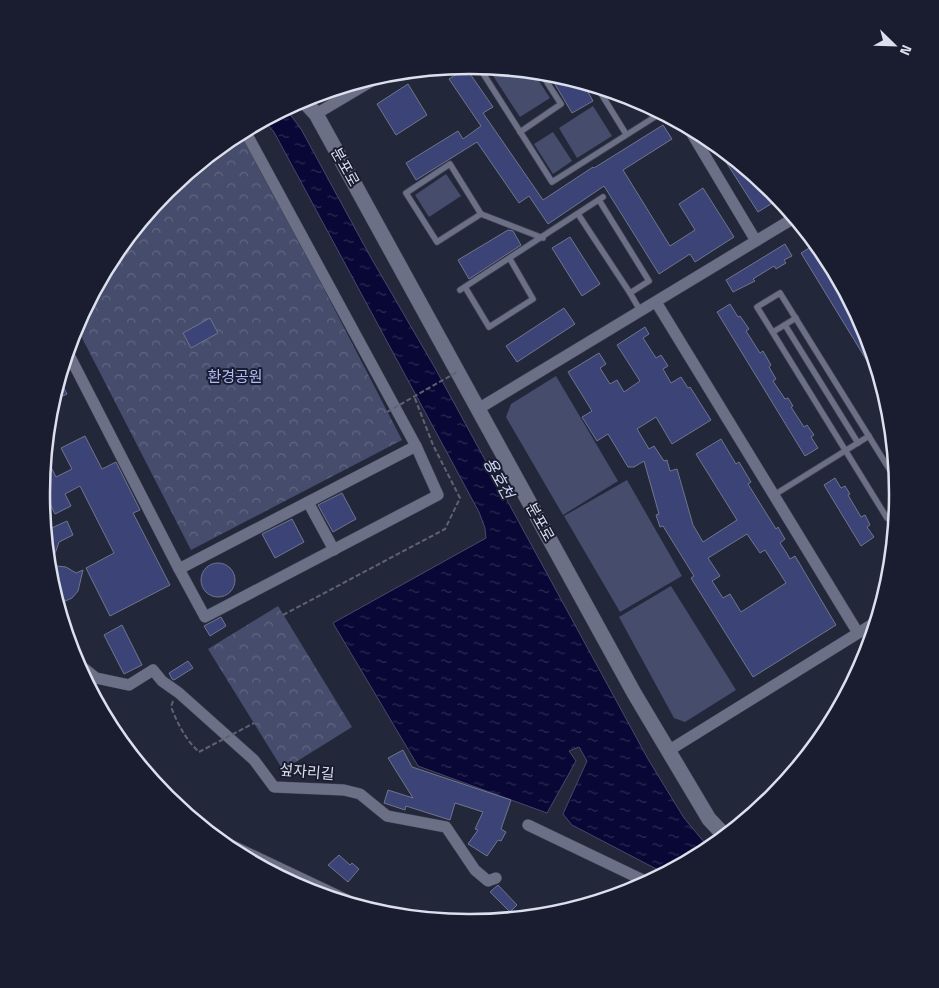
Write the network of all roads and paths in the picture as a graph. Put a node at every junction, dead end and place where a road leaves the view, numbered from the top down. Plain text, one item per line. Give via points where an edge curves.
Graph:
1 (484, 75) edge
2 (547, 82) edge
3 (355, 91) edge
4 (603, 97) edge
5 (309, 106) edge
6 (316, 114) junction
7 (654, 117) edge
8 (520, 132) junction
9 (626, 134) junction
10 (249, 137) edge
11 (696, 141) edge
12 (481, 214) junction
13 (578, 214) junction
14 (788, 221) edge
15 (543, 238) junction
16 (756, 241) junction
17 (510, 259) junction
18 (630, 293) junction
19 (656, 302) junction
20 (641, 312) junction
21 (796, 318) junction
22 (785, 325) junction
23 (773, 332) junction
24 (72, 359) edge
25 (457, 372) junction
26 (478, 409) junction
27 (387, 412) dead end
28 (869, 436) junction
29 (858, 443) junction
30 (416, 446) junction
31 (846, 450) junction
32 (888, 467) edge
33 (774, 495) junction
34 (308, 502) junction
35 (888, 517) edge
36 (334, 550) junction
37 (179, 569) junction
38 (868, 627) edge
39 (858, 633) junction
40 (90, 673) edge
41 (178, 693) junction
42 (254, 723) dead end
43 (668, 751) junction
44 (528, 825) dead end
45 (720, 831) edge
46 (496, 878) dead end
47 (638, 878) edge

1 - 8 lane
2 - 8 lane via 561,104
3 - 6 street
4 - 9 lane
5 - 6 main road, 분포로
6 - 25 main road, 분포로
7 - 9 lane
8 - 9 lane via 552,182
10 - 30 street
11 - 16 street
12 - 12 lane via 437,242 406,192 450,164
12 - 15 lane
13 - 15 lane
13 - 18 lane
13 - 18 lane via 601,198 649,281
14 - 16 street
15 - 17 lane
16 - 19 street
17 - 17 lane via 463,289 489,327 533,299
18 - 20 lane
19 - 20 street
19 - 33 street
20 - 26 street
21 - 22 lane
21 - 23 lane via 780,293 757,307
21 - 28 lane
22 - 23 lane
22 - 29 lane
23 - 31 lane
24 - 37 street
25 - 26 main road, 분포로
25 - 27 path, bridge
26 - 43 main road, 분포로
28 - 29 lane
28 - 32 lane
29 - 31 lane
30 - 34 street
30 - 36 street via 438,495
31 - 33 lane
31 - 35 lane
33 - 39 street
34 - 36 street
34 - 37 street
36 - 37 street via 205,617
38 - 39 street
39 - 43 street
40 - 41 street, 섶자리길 via 96,678 129,685 153,670
41 - 42 path, bridge via 171,707 188,742 199,752
41 - 46 street, 섶자리길 via 254,760 274,787 344,790 360,794 387,816 446,827 475,870 488,881
43 - 45 main road, 분포로 via 710,820
44 - 47 street

